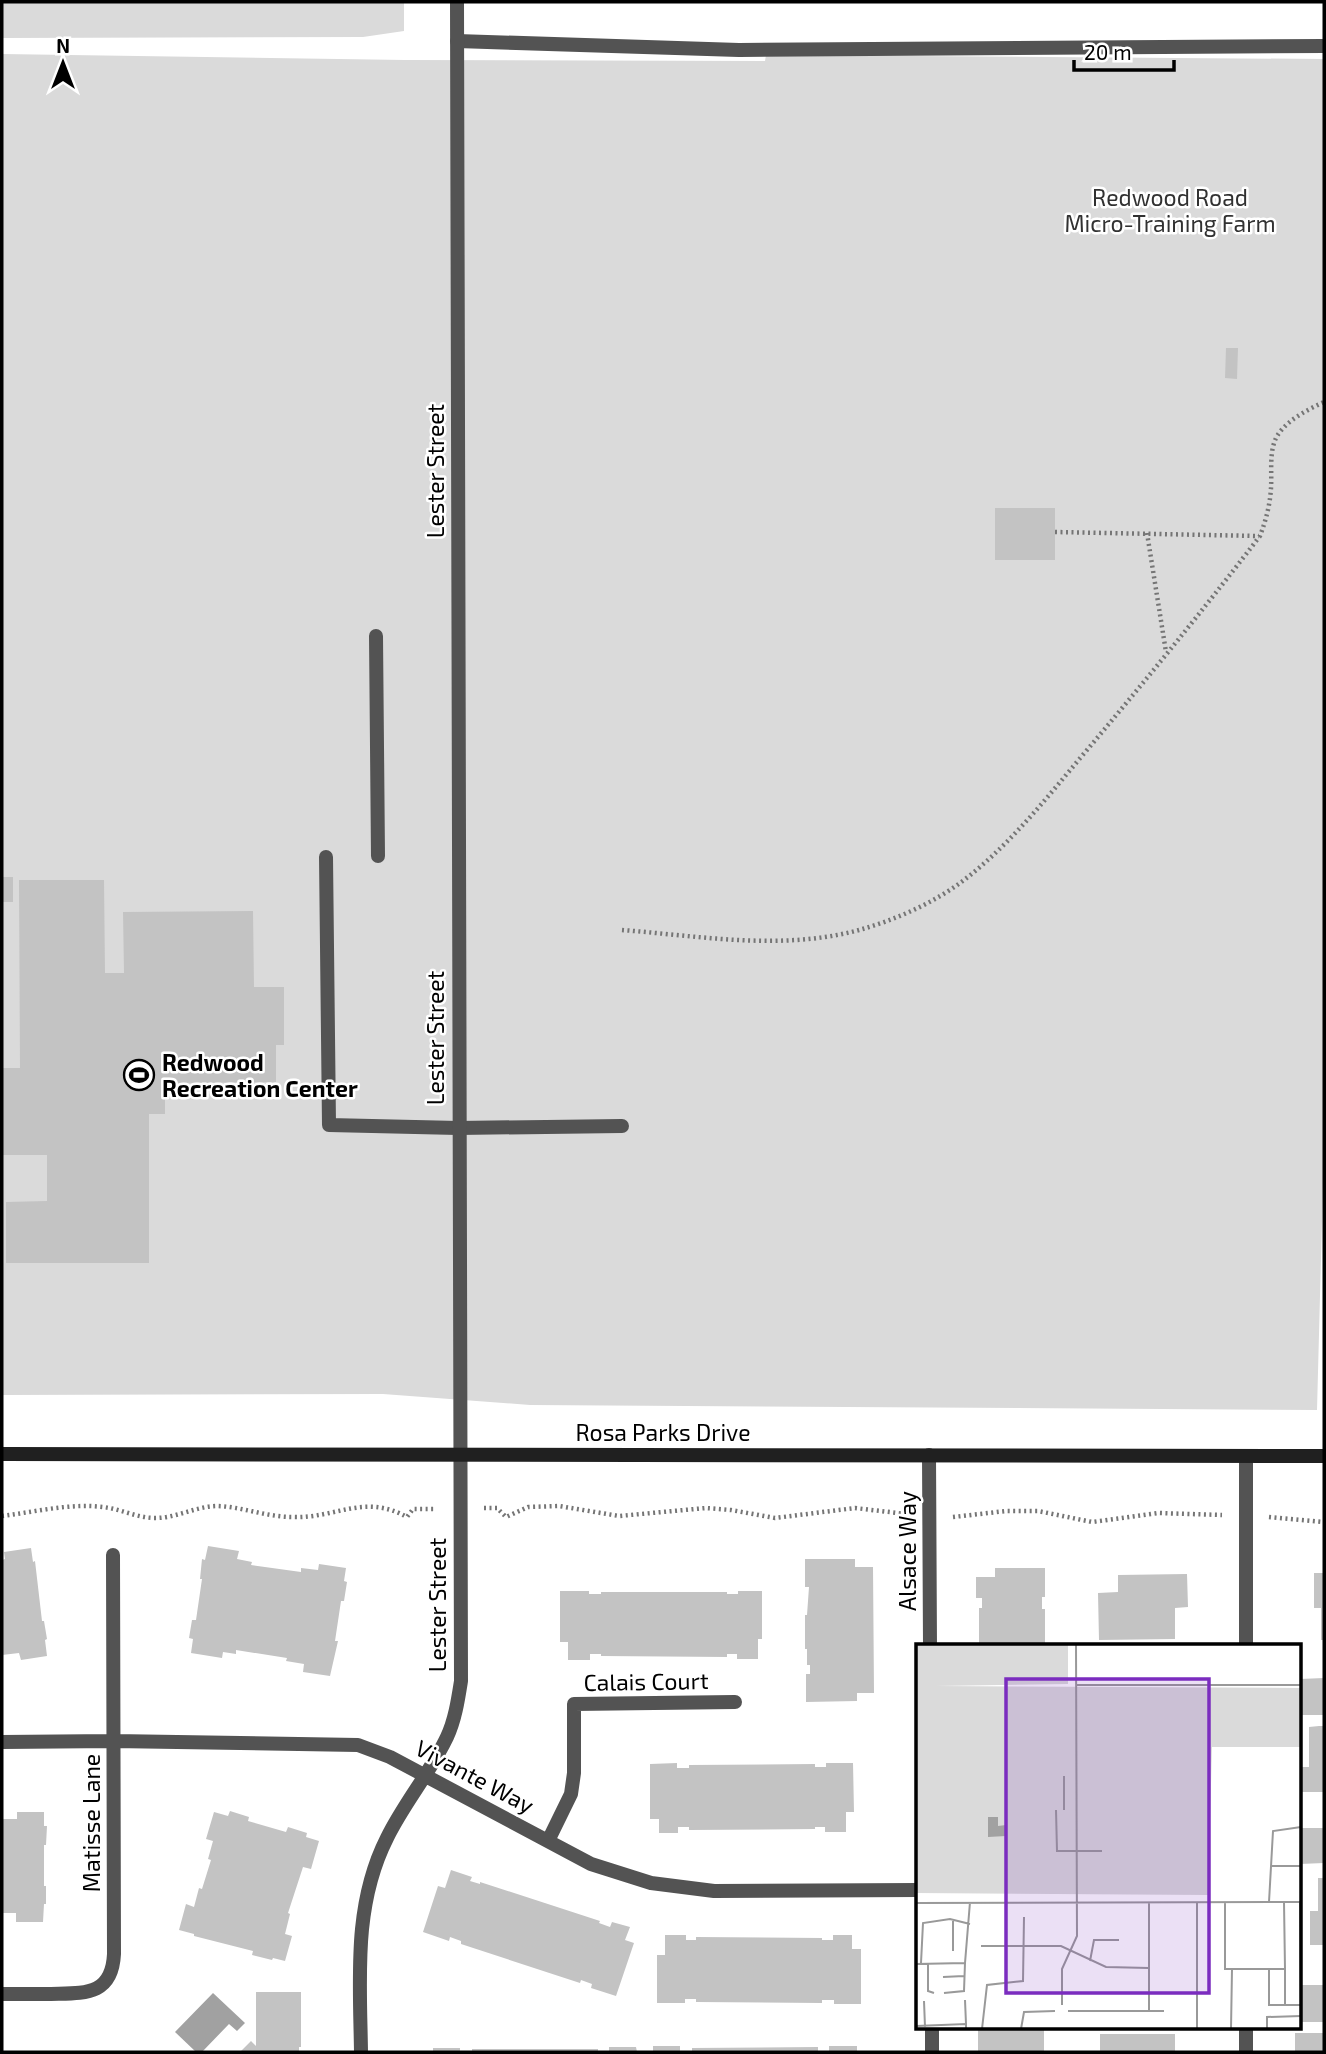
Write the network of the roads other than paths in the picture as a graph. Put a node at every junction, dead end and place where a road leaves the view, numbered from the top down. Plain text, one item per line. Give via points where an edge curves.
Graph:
1 (457, 2) edge
2 (457, 41) junction
3 (1324, 46) edge
4 (376, 635) dead end
5 (378, 856) dead end
6 (326, 857) dead end
7 (622, 1126) dead end
8 (458, 1128) junction
9 (2, 1454) edge
10 (459, 1454) junction
11 (929, 1455) junction
12 (1246, 1456) junction
13 (1324, 1456) edge
14 (113, 1555) dead end
15 (930, 1644) edge
16 (1246, 1644) edge
17 (735, 1702) dead end
18 (114, 1741) junction
19 (2, 1742) edge
20 (426, 1777) junction
21 (548, 1841) junction
22 (916, 1889) edge
23 (2, 1994) edge
24 (932, 2030) edge
25 (1246, 2030) edge
26 (361, 2052) edge
27 (932, 2052) edge
28 (1246, 2052) edge

1 - 2 street, Lester Street
2 - 3 street via 739,50
2 - 8 street, Lester Street
4 - 5 street
6 - 8 street via 329,1125
7 - 8 street
8 - 10 street, Lester Street
9 - 10 street, Rosa Parks Drive
10 - 11 street, Rosa Parks Drive
10 - 20 street, Lester Street via 460,1681 448,1736
11 - 12 street, Rosa Parks Drive
11 - 15 street, Alsace Way
12 - 13 street, Rosa Parks Drive
12 - 16 street
14 - 18 street, Matisse Lane
17 - 21 street, Calais Court via 574,1704 571,1794
18 - 19 street, Vivante Way
18 - 20 street, Vivante Way via 344,1743 373,1749
18 - 23 street, Matisse Lane via 111,1972 100,1987 86,1992
20 - 21 street, Vivante Way
20 - 26 street, Lester Street via 387,1838 367,1893 360,1959
21 - 22 street, Vivante Way via 591,1864 684,1888
24 - 27 street
25 - 28 street

